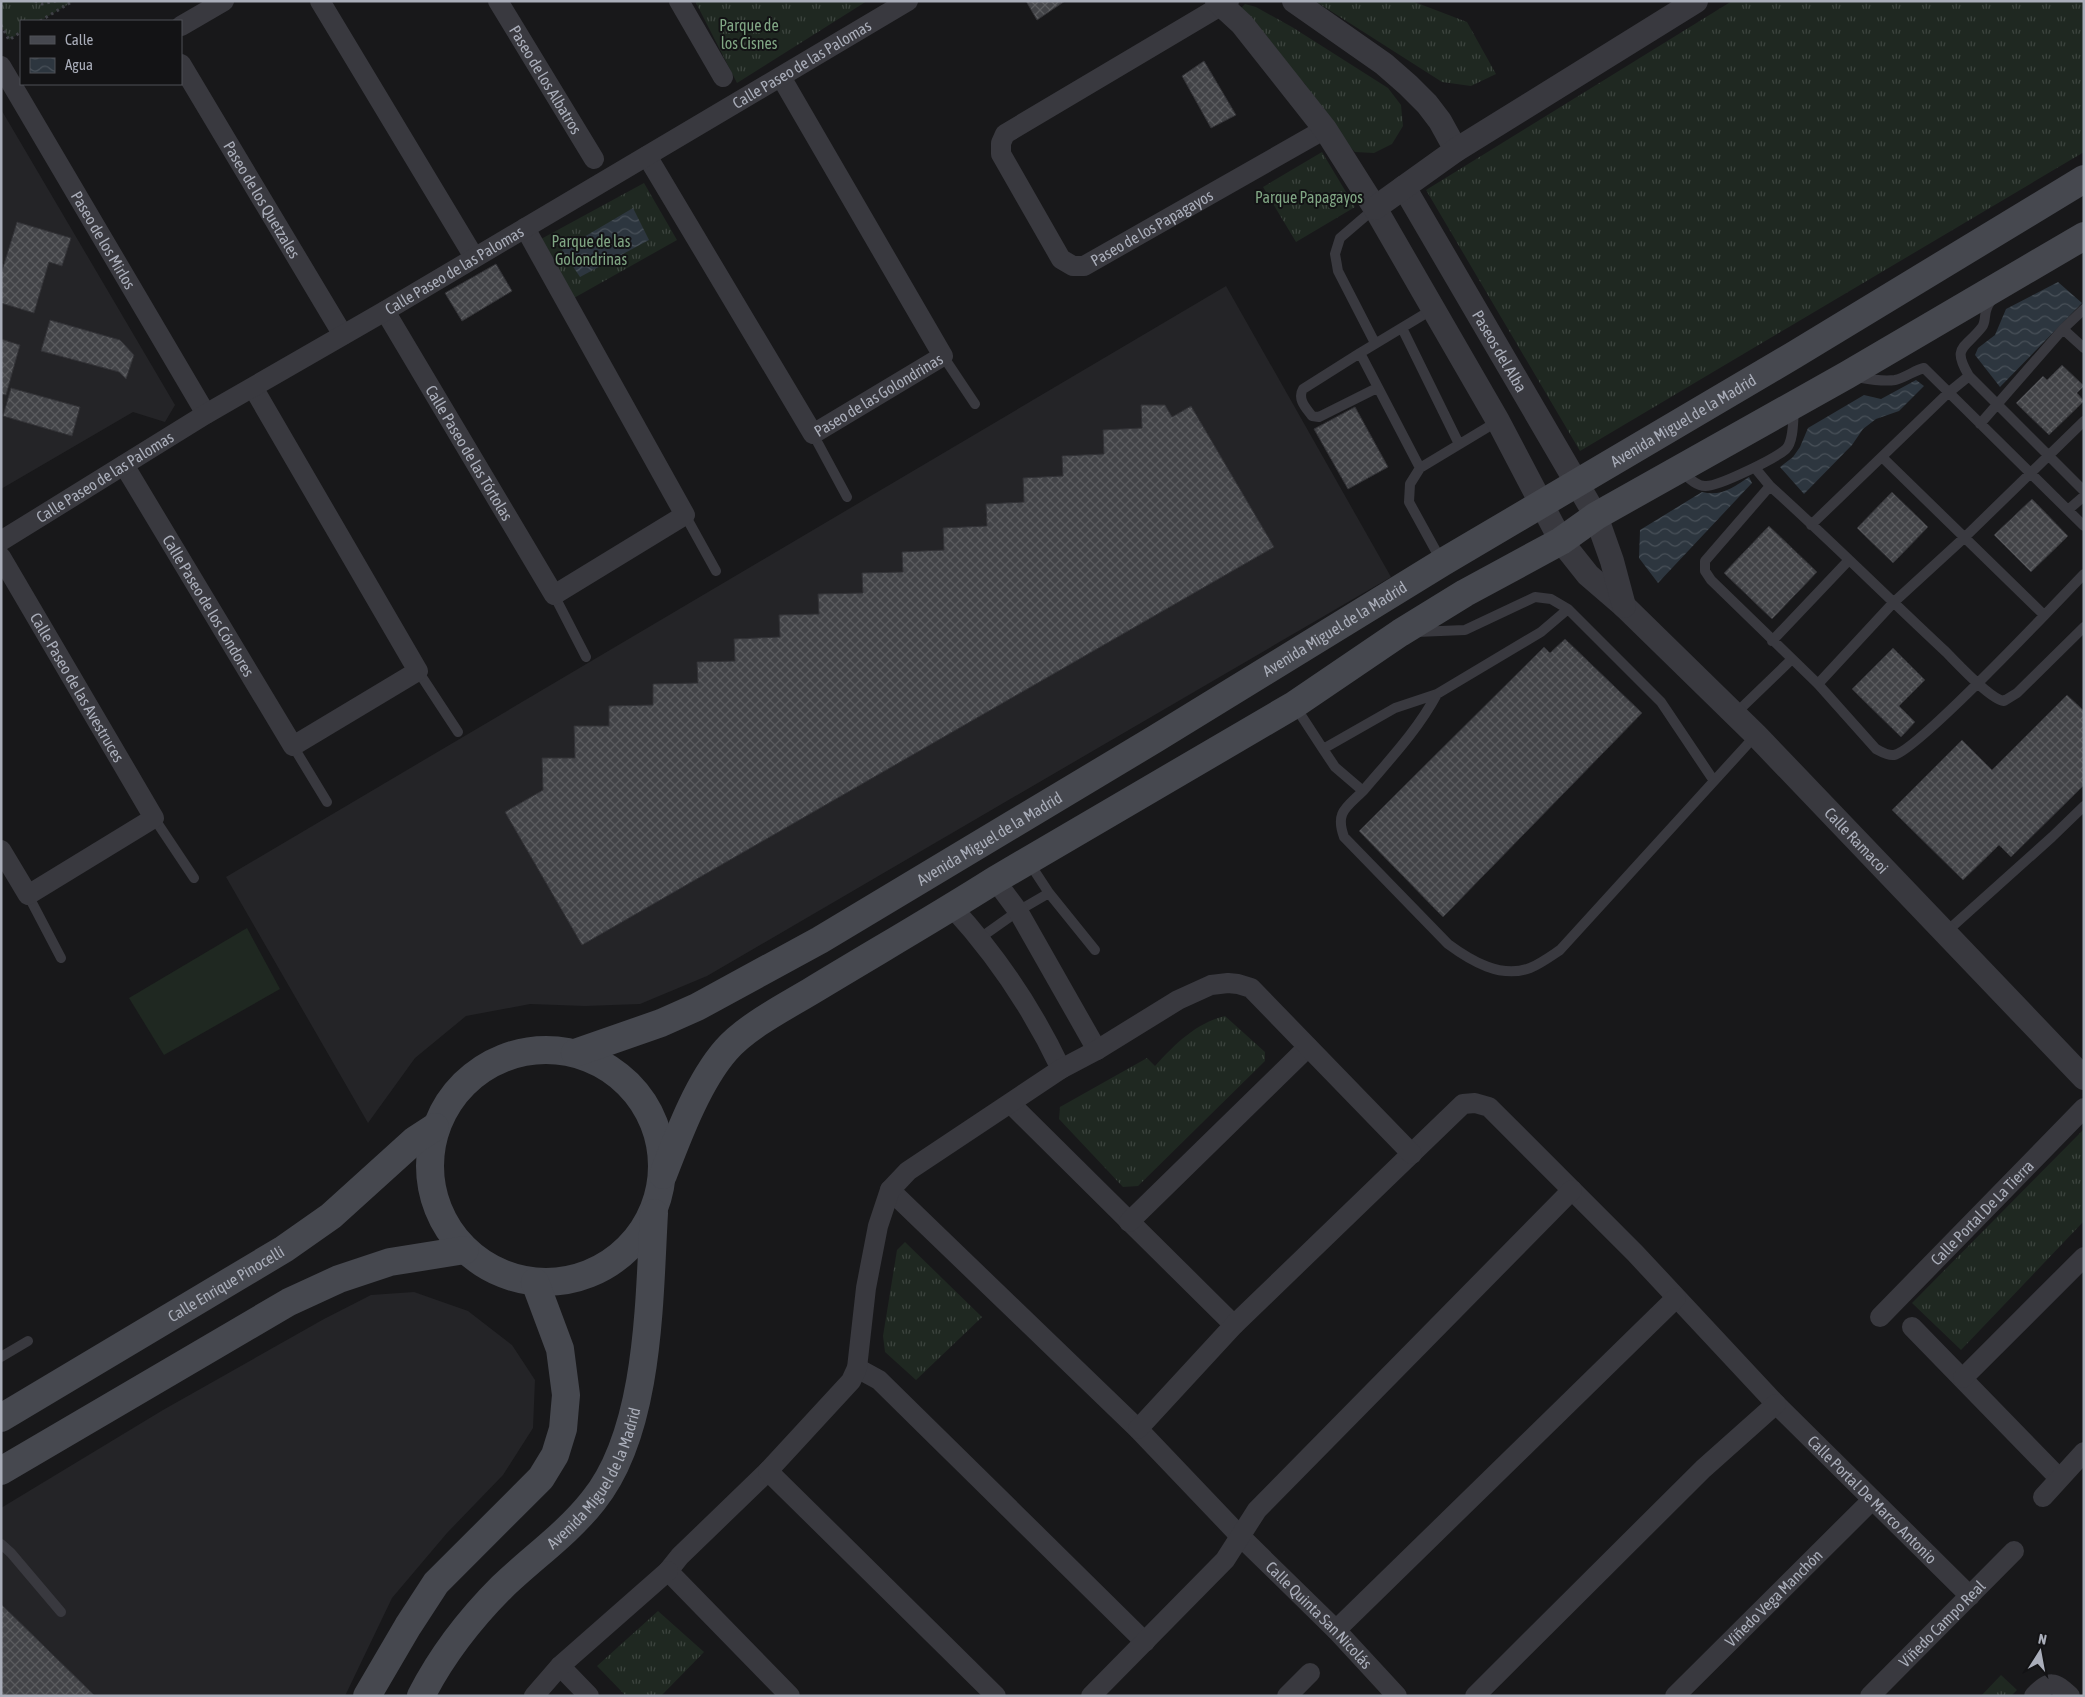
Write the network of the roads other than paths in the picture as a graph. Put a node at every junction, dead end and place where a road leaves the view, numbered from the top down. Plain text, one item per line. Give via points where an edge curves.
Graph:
1 (224, 1) edge
2 (320, 1) edge
3 (498, 1) edge
4 (679, 1) edge
5 (908, 1) edge
6 (1294, 1) edge
7 (1696, 1) edge
8 (1223, 3) edge
9 (182, 25) edge
10 (1, 66) edge
11 (182, 66) edge
12 (780, 77) junction
13 (723, 78) dead end
14 (1325, 129) junction
15 (1456, 150) junction
16 (647, 156) junction
17 (594, 159) dead end
18 (2084, 179) edge
19 (1404, 186) junction
20 (1375, 208) junction
21 (525, 228) junction
22 (2084, 236) edge
23 (474, 257) junction
24 (2000, 285) junction
25 (2084, 308) edge
26 (1434, 309) junction
27 (385, 311) junction
28 (1402, 328) junction
29 (2064, 329) junction
30 (343, 335) junction
31 (1375, 343) junction
32 (2084, 348) edge
33 (1360, 353) junction
34 (943, 356) junction
35 (1847, 375) junction
36 (1969, 376) junction
37 (1377, 388) junction
38 (254, 389) junction
39 (1948, 393) junction
40 (1998, 403) junction
41 (975, 404) dead end
42 (1794, 405) junction
43 (206, 414) junction
44 (1498, 421) junction
45 (2084, 422) edge
46 (1980, 424) junction
47 (812, 434) junction
48 (1459, 444) junction
49 (2049, 456) junction
50 (1882, 457) junction
51 (124, 465) junction
52 (1420, 468) junction
53 (1755, 468) junction
54 (1679, 470) junction
55 (2029, 474) junction
56 (1577, 482) junction
57 (1770, 486) junction
58 (2084, 491) edge
59 (2084, 496) edge
60 (847, 497) dead end
61 (1541, 504) junction
62 (2068, 510) junction
63 (686, 515) junction
64 (1596, 516) junction
65 (1811, 525) junction
66 (2084, 526) edge
67 (1964, 537) junction
68 (1560, 540) junction
69 (1, 541) edge
70 (1, 558) edge
71 (1848, 561) junction
72 (1443, 562) junction
73 (716, 570) dead end
74 (2084, 574) edge
75 (554, 595) junction
76 (1893, 603) junction
77 (1624, 606) junction
78 (1568, 609) junction
79 (2044, 615) junction
80 (2084, 626) edge
81 (1400, 632) junction
82 (1772, 641) junction
83 (586, 657) dead end
84 (1792, 659) junction
85 (418, 671) junction
86 (1977, 682) junction
87 (1818, 684) junction
88 (1436, 694) junction
89 (1294, 705) junction
90 (1735, 714) junction
91 (458, 732) dead end
92 (1756, 735) junction
93 (293, 746) junction
94 (1324, 750) junction
95 (1714, 782) junction
96 (1363, 791) junction
97 (327, 802) dead end
98 (2084, 806) edge
99 (154, 818) junction
100 (1, 850) edge
101 (1027, 860) junction
102 (194, 878) dead end
103 (995, 880) junction
104 (1049, 893) junction
105 (28, 895) junction
106 (952, 908) junction
107 (1018, 911) junction
108 (1945, 932) junction
109 (980, 938) junction
110 (1095, 950) dead end
111 (61, 958) dead end
112 (1308, 1047) junction
113 (1097, 1050) junction
114 (575, 1053) junction
115 (1061, 1069) junction
116 (2084, 1078) edge
117 (1011, 1104) junction
118 (2084, 1108) edge
119 (435, 1127) junction
120 (1412, 1154) junction
121 (663, 1175) junction
122 (890, 1190) junction
123 (1572, 1190) junction
124 (655, 1209) junction
125 (1129, 1222) junction
126 (465, 1250) junction
127 (2084, 1257) edge
128 (535, 1282) junction
129 (1676, 1298) junction
130 (1880, 1317) dead end
131 (1234, 1325) junction
132 (1912, 1327) dead end
133 (28, 1341) dead end
134 (1, 1357) edge
135 (857, 1368) junction
136 (1962, 1378) junction
137 (1776, 1404) junction
138 (1, 1418) edge
139 (1138, 1429) junction
140 (2084, 1452) edge
141 (1, 1471) edge
142 (768, 1471) junction
143 (2059, 1478) junction
144 (2044, 1497) dead end
145 (1872, 1500) junction
146 (1240, 1536) junction
147 (1, 1544) edge
148 (2014, 1551) dead end
149 (668, 1571) junction
150 (1970, 1596) junction
151 (61, 1612) dead end
152 (1336, 1630) junction
153 (1145, 1642) junction
154 (560, 1666) junction
155 (1310, 1673) dead end
156 (2040, 1690) edge
157 (367, 1696) edge
158 (421, 1696) edge
159 (534, 1696) edge
160 (590, 1696) edge
161 (790, 1696) edge
162 (996, 1696) edge
163 (1090, 1696) edge
164 (1287, 1696) edge
165 (1397, 1696) edge
166 (1475, 1696) edge
167 (1676, 1696) edge
168 (1870, 1696) edge
169 (2070, 1696) edge

1 - 9 street
2 - 23 street
3 - 17 street, Paseo de los Albatros
4 - 13 street
5 - 12 street, Calle Paseo de las Palomas
6 - 15 street via 1384,64 1408,85 1440,121
7 - 15 street
8 - 14 street
8 - 14 street, Paseo de los Papagayos via 1005,134 1001,154 1061,259 1073,266 1084,266
10 - 43 street, Paseo de los Mirlos
11 - 30 street, Paseo de los Quetzales
12 - 16 street, Calle Paseo de las Palomas
12 - 34 street, Paseo de las Golondrinas
14 - 20 street
15 - 19 street
16 - 21 street, Calle Paseo de las Palomas
16 - 47 street, Paseo de las Golondrinas
18 - 56 main road, Avenida Miguel de la Madrid
19 - 20 street
19 - 56 street, Paseos del Alba
20 - 26 street
20 - 31 lane via 1340,238 1335,254 1338,271
21 - 23 street, Calle Paseo de las Palomas
21 - 63 street
22 - 24 main road
23 - 27 street, Calle Paseo de las Palomas
24 - 35 main road
24 - 36 lane via 1987,308 1983,326 1960,353 1960,362
25 - 29 lane
26 - 28 lane
26 - 44 street
27 - 30 street, Calle Paseo de las Palomas
27 - 75 street, Calle Paseo de las Tórtolas
28 - 31 lane
28 - 48 lane
29 - 32 lane
29 - 40 lane
30 - 38 street, Calle Paseo de las Palomas
31 - 33 lane
33 - 37 lane
33 - 37 lane via 1303,389 1301,399 1312,416 1319,417
34 - 41 lane
34 - 47 street, Paseo de las Golondrinas
35 - 39 lane via 1897,380 1924,368
35 - 42 main road
36 - 39 lane
36 - 40 lane
37 - 52 lane
38 - 43 street, Calle Paseo de las Palomas
38 - 85 street
39 - 46 lane
39 - 50 lane
40 - 46 lane
40 - 49 lane
42 - 53 lane via 1791,437 1786,449
42 - 54 main road
43 - 51 street, Calle Paseo de las Palomas
44 - 48 lane
44 - 61 street
45 - 49 lane
46 - 55 lane
47 - 60 lane
48 - 52 lane
49 - 55 lane
49 - 58 lane
50 - 65 lane
50 - 67 lane
51 - 69 street, Calle Paseo de las Palomas
51 - 93 street, Calle Paseo de los Cóndores
52 - 72 lane via 1410,484 1409,502
53 - 54 lane via 1709,486 1699,485
53 - 57 lane
54 - 64 main road
55 - 62 lane
55 - 67 lane
56 - 61 main road, Avenida Miguel de la Madrid
56 - 64 street, Paseos del Alba
57 - 65 lane
57 - 82 lane via 1704,561 1705,571 1711,580
59 - 62 lane
61 - 68 street
61 - 72 main road, Avenida Miguel de la Madrid
62 - 66 lane
63 - 73 lane
63 - 75 street
64 - 68 main road
64 - 77 street
65 - 71 lane
67 - 76 lane
67 - 79 lane
68 - 77 street, Calle Ramacoi via 1588,575
68 - 81 main road
70 - 99 street, Calle Paseo de las Avestruces
71 - 76 lane
71 - 82 lane
72 - 114 main road, Avenida Miguel de la Madrid via 820,940 661,1023
74 - 79 lane
75 - 83 lane, Calle Paseo de las Tórtolas
76 - 86 lane
76 - 87 lane
77 - 90 street, Calle Ramacoi
78 - 81 lane via 1550,599 1535,597 1465,630
78 - 88 lane via 1541,632
78 - 95 lane via 1661,702
79 - 86 lane
80 - 86 lane via 2011,698 1997,700
81 - 89 main road
82 - 84 lane
84 - 87 lane
84 - 90 lane
85 - 91 lane
85 - 93 street
86 - 87 lane via 1933,726 1904,751 1894,755 1876,749
88 - 94 lane via 1396,708
88 - 96 lane via 1423,719
89 - 94 lane
89 - 101 main road
90 - 92 street, Calle Ramacoi
92 - 95 lane
92 - 108 street, Calle Ramacoi
93 - 97 lane, Calle Paseo de los Cóndores
94 - 96 lane via 1335,767
95 - 96 lane via 1560,950 1530,968 1502,972 1466,957 1448,944 1344,838 1341,812
98 - 108 lane
99 - 102 lane, Calle Paseo de las Avestruces
99 - 105 street
100 - 105 street
101 - 103 main road
101 - 104 lane
103 - 106 main road
103 - 107 street
104 - 107 lane
104 - 110 lane
105 - 111 lane
106 - 109 street
106 - 121 main road via 788,1006 726,1050 687,1116
107 - 109 lane
107 - 113 street
108 - 116 street, Calle Ramacoi
109 - 115 street via 1026,1004
112 - 113 street via 1251,988 1228,982 1211,985 1178,1000
112 - 120 street
112 - 125 street
113 - 115 street
114 - 119 main road via 546,1049 518,1053 491,1063 467,1079 448,1101
114 - 121 main road via 600,1063 623,1078 641,1098 654,1122 662,1148
115 - 117 street
117 - 122 street via 908,1171
117 - 125 street
118 - 130 street, Calle Portal De La Tierra
119 - 126 main road via 429,1160 432,1192 444,1224
119 - 138 main road, Calle Enrique Pinocelli via 331,1216 284,1249
120 - 123 street, Calle Portal De Marco Antonio via 1463,1104 1475,1103 1488,1107
120 - 131 street, Calle Portal De Marco Antonio
121 - 124 main road
122 - 135 street via 878,1226 866,1288
122 - 139 street, Calle Quinta San Nicolás
123 - 129 street, Calle Portal De Marco Antonio
123 - 146 street via 1257,1510
124 - 128 main road via 632,1245 604,1267 578,1278
124 - 158 main road, Avenida Miguel de la Madrid via 640,1380 624,1447 611,1476 580,1517 473,1617 450,1647
125 - 131 street
126 - 128 main road via 497,1272
126 - 141 main road via 390,1262 339,1278 289,1302
127 - 136 street
128 - 157 main road via 560,1349 566,1395 563,1428 555,1455 535,1484 436,1584
129 - 137 street, Calle Portal De Marco Antonio
129 - 152 street
131 - 139 street, Calle Portal De Marco Antonio
132 - 136 street
133 - 134 lane
135 - 142 street via 851,1381
135 - 153 street via 879,1380
136 - 143 street
137 - 145 street, Calle Portal De Marco Antonio
137 - 166 street via 1703,1469
139 - 146 street, Calle Quinta San Nicolás
140 - 143 street
142 - 149 street
142 - 162 street
143 - 144 street
145 - 150 street, Calle Portal De Marco Antonio
145 - 167 street, Viñedo Vega Manchón
146 - 152 street, Calle Quinta San Nicolás
146 - 153 street via 1226,1560
147 - 151 lane
148 - 150 street, Viñedo Campo Real
149 - 154 street
149 - 161 street
150 - 168 street, Viñedo Campo Real
152 - 165 street, Calle Quinta San Nicolás
153 - 163 street
154 - 159 street
154 - 160 street
155 - 164 street
156 - 169 street via 2060,1686

